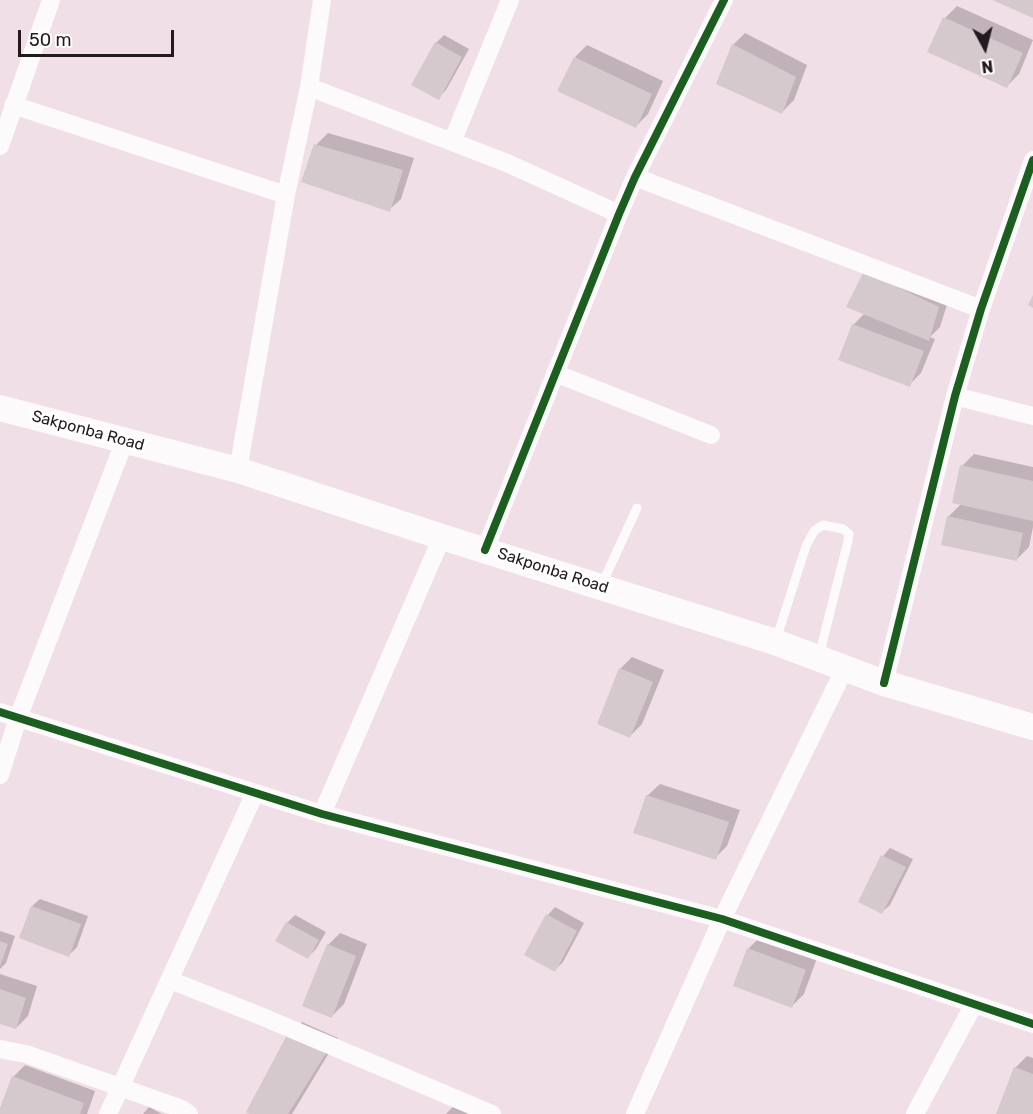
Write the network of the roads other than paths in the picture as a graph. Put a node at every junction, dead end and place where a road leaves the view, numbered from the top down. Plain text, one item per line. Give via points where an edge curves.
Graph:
1 (51, 0) edge
2 (322, 0) edge
3 (510, 0) edge
4 (724, 0) edge
5 (309, 87) junction
6 (13, 105) junction
7 (452, 142) junction
8 (0, 146) edge
9 (1033, 160) edge
10 (635, 177) junction
11 (286, 195) junction
12 (619, 214) junction
13 (981, 309) junction
14 (555, 373) junction
15 (956, 396) junction
16 (0, 408) edge
17 (1033, 416) edge
18 (711, 435) dead end
19 (125, 440) junction
20 (238, 470) junction
21 (637, 508) dead end
22 (442, 537) junction
23 (485, 550) junction
24 (601, 587) junction
25 (775, 642) junction
26 (818, 658) junction
27 (845, 668) junction
28 (884, 683) junction
29 (0, 712) edge
30 (18, 718) junction
31 (1033, 727) edge
32 (0, 775) edge
33 (255, 793) junction
34 (322, 814) junction
35 (723, 919) junction
36 (170, 980) junction
37 (974, 1004) junction
38 (1033, 1024) edge
39 (0, 1049) edge
40 (121, 1087) junction
41 (108, 1114) edge
42 (189, 1114) edge
43 (492, 1114) edge
44 (635, 1114) edge
45 (915, 1114) edge

1 - 6 street
2 - 5 street
3 - 7 street
4 - 10 street
5 - 7 street
5 - 11 street
6 - 8 street
6 - 11 street
7 - 12 street
9 - 13 street
10 - 12 street
10 - 13 street
11 - 20 street
12 - 14 street
13 - 15 street
14 - 18 street
14 - 23 street
15 - 17 street
15 - 28 street
16 - 19 main road, Sakponba Road
19 - 20 main road, Sakponba Road
19 - 30 street
20 - 22 main road, Sakponba Road
21 - 24 lane
22 - 23 main road, Sakponba Road
22 - 34 street
23 - 24 main road, Sakponba Road
24 - 25 main road, Sakponba Road
25 - 26 main road, Sakponba Road
25 - 26 lane via 814,531 823,525 843,529 849,534 848,541
26 - 27 main road, Sakponba Road
27 - 28 main road, Sakponba Road
27 - 35 street
28 - 31 main road, Sakponba Road
29 - 30 street
30 - 32 street
30 - 33 street
33 - 34 street
33 - 36 street
34 - 35 street
35 - 37 street
35 - 44 street
36 - 40 street
36 - 43 street
37 - 38 street
37 - 45 street
39 - 40 street via 26,1054
40 - 41 street
40 - 42 street

